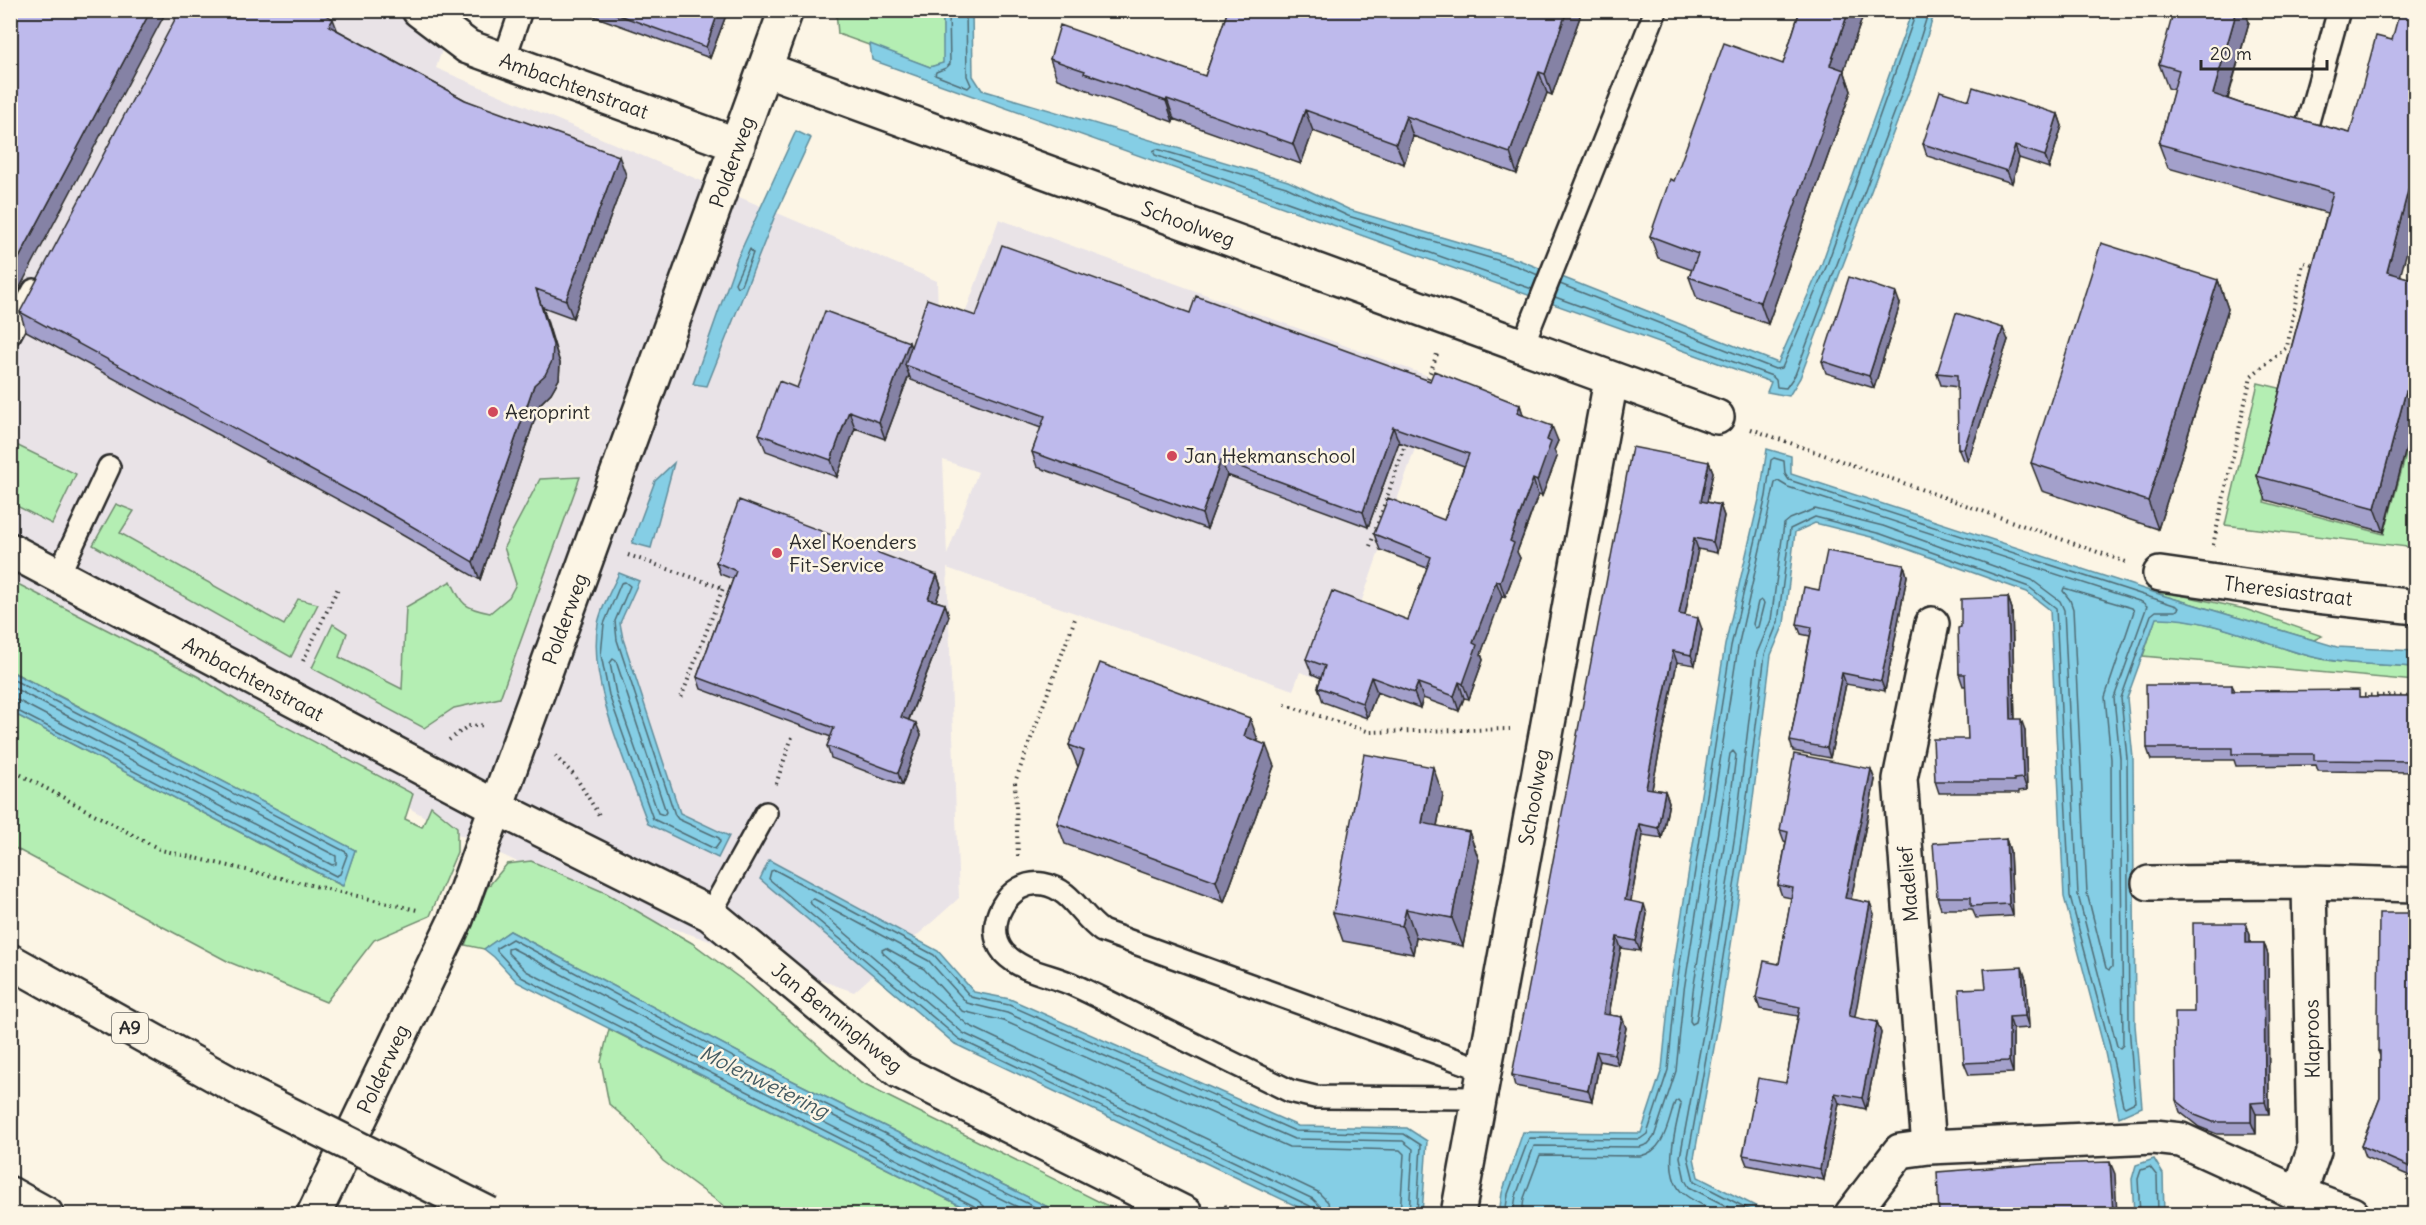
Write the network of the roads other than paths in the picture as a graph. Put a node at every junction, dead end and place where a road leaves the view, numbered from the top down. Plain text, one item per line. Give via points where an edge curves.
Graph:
1 (419, 10) edge
2 (521, 10) edge
3 (786, 10) edge
4 (1656, 10) edge
5 (2339, 10) edge
6 (504, 60) junction
7 (765, 69) junction
8 (2306, 129) edge
9 (738, 145) junction
10 (46, 268) edge
11 (10, 334) edge
12 (1522, 347) junction
13 (1611, 380) junction
14 (1717, 417) road end
15 (109, 467) dead end
16 (10, 550) edge
17 (2160, 574) road end
18 (58, 576) junction
19 (2415, 607) edge
20 (1932, 624) dead end
21 (496, 807) junction
22 (765, 813) road end
23 (2309, 882) junction
24 (2149, 883) dead end
25 (2415, 885) edge
26 (710, 914) junction
27 (10, 962) edge
28 (1482, 1084) junction
29 (1929, 1147) junction
30 (10, 1194) edge
31 (2299, 1194) junction
32 (46, 1215) edge
33 (314, 1215) edge
34 (489, 1215) edge
35 (1186, 1215) edge
36 (1458, 1215) edge
37 (1852, 1215) edge
38 (2352, 1215) edge

1 - 6 main road, Ambachtenstraat via 468,47
2 - 6 lane
3 - 7 main road, Polderweg
4 - 12 lane
5 - 8 lane
6 - 9 main road, Ambachtenstraat
7 - 9 main road, Polderweg
7 - 12 main road, Schoolweg
9 - 21 main road, Polderweg
10 - 11 lane
12 - 13 main road, Schoolweg
13 - 14 main road, Schoolweg
13 - 28 main road, Schoolweg
15 - 18 lane
16 - 18 main road, Ambachtenstraat
17 - 19 main road, Theresiastraat
18 - 21 main road, Ambachtenstraat
20 - 29 main road, Madelief via 1900,779
21 - 26 main road, Jan Benninghweg
21 - 33 main road, Polderweg via 456,919
22 - 26 lane
23 - 24 main road
23 - 25 main road
23 - 31 main road, Klaproos via 2314,1151
26 - 35 main road, Jan Benninghweg via 899,1071
27 - 34 main road, A9, bridge via 249,1094
28 - 28 lane via 1315,1097 1290,1091 1070,983 1022,967 1004,952 996,937 996,921 1002,906 1018,887 1042,884 1064,891 1090,923 1102,931
28 - 36 main road, Schoolweg
29 - 31 main road via 2154,1137 2181,1140
29 - 37 main road via 1900,1151
30 - 32 main road
31 - 38 main road

